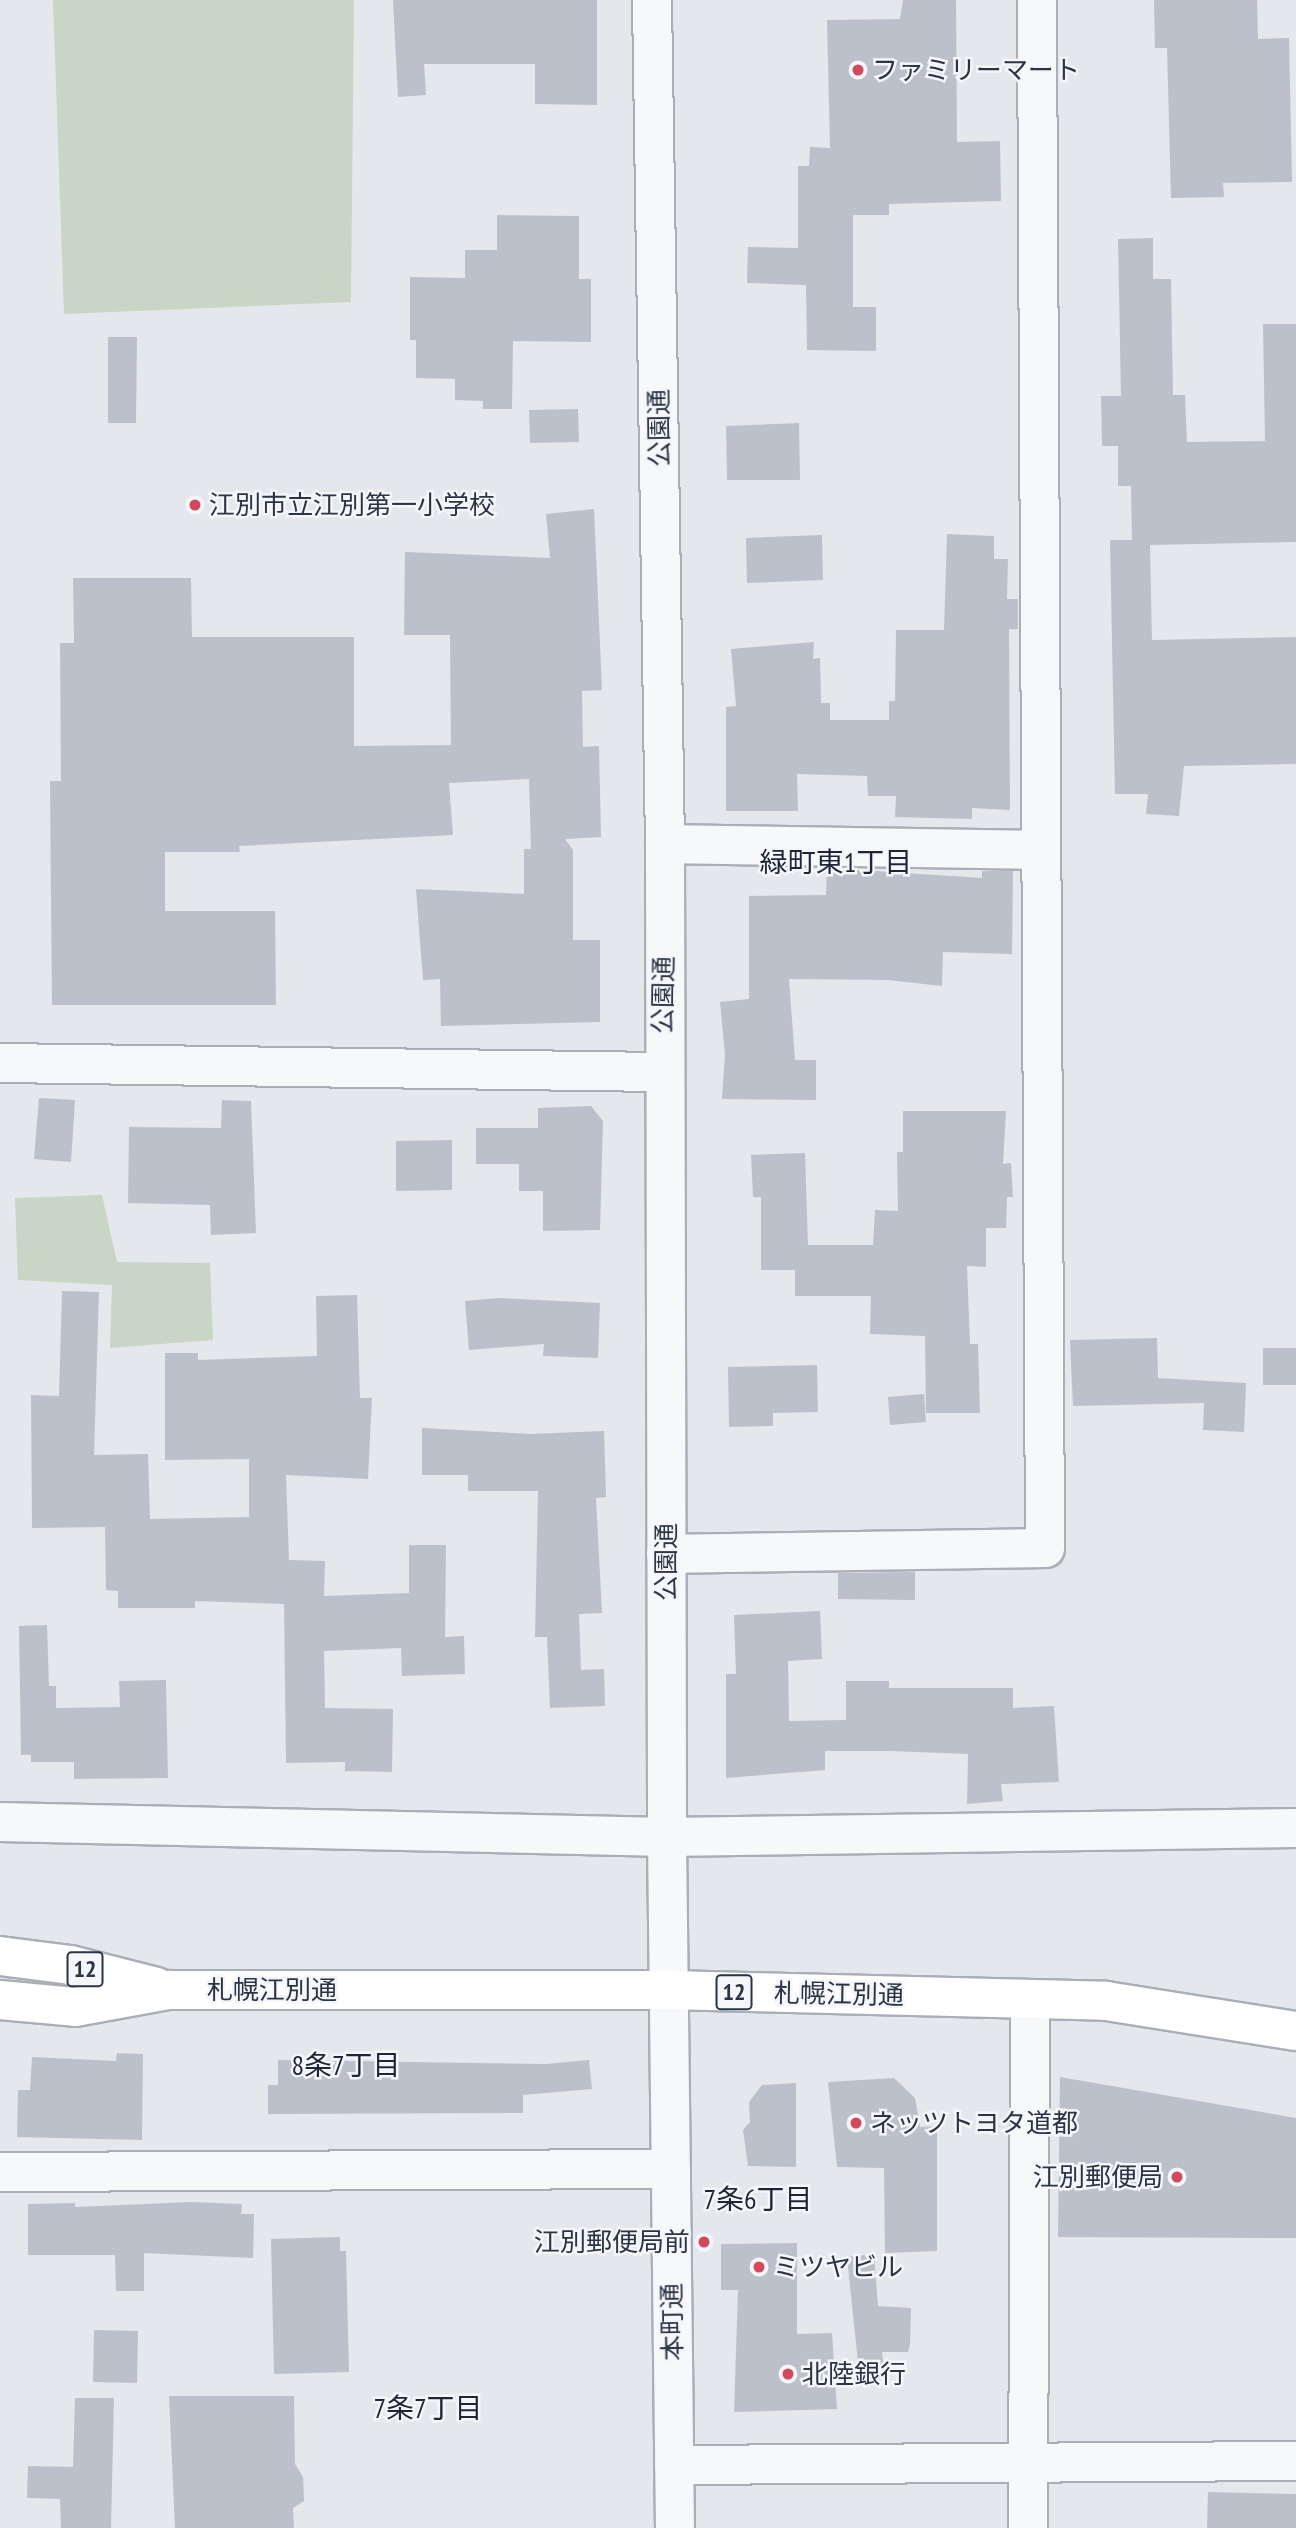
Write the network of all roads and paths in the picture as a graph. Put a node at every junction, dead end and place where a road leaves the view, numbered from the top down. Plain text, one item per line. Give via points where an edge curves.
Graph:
1 (652, 0) edge
2 (1037, 0) edge
3 (665, 844) junction
4 (1041, 850) junction
5 (0, 1063) edge
6 (663, 1072) junction
7 (666, 1554) junction
8 (0, 1822) edge
9 (1296, 1828) edge
10 (667, 1837) junction
11 (0, 1956) edge
12 (169, 1990) junction
13 (668, 1990) junction
14 (1030, 1999) junction
15 (0, 2000) edge
16 (1296, 2031) edge
17 (671, 2169) junction
18 (0, 2172) edge
19 (1296, 2462) edge
20 (1028, 2463) junction
21 (674, 2465) junction
22 (675, 2528) edge
23 (1028, 2528) edge

1 - 3 street, 公園通
2 - 4 street
3 - 4 street
3 - 6 street, 公園通
4 - 7 street via 1045,1548
5 - 6 street
6 - 7 street, 公園通
7 - 10 street, 公園通
8 - 10 street
9 - 10 street
10 - 13 street, 公園通
11 - 12 highway, 札幌江別通 / 12 via 70,1965
12 - 13 highway, 札幌江別通 / 12
12 - 15 highway, 札幌江別通 / 12 via 75,2007
13 - 14 highway, 札幌江別通 / 12
13 - 17 street, 本町通
14 - 16 highway, 札幌江別通 / 12 via 1188,2011
14 - 20 street
17 - 18 street
17 - 21 street, 本町通
19 - 20 street
20 - 21 street
20 - 23 street
21 - 22 street, 本町通

